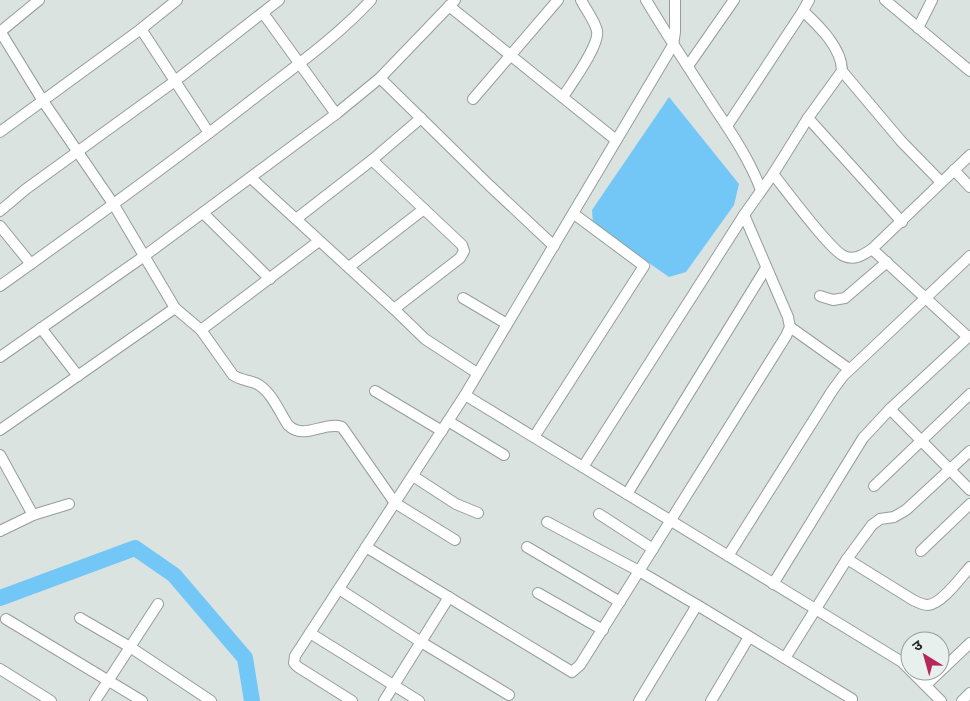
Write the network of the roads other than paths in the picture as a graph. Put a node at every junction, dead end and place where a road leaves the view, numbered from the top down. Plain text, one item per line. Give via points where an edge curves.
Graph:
1 (39, 0) edge
2 (178, 0) edge
3 (279, 0) edge
4 (371, 0) edge
5 (558, 0) edge
6 (581, 0) edge
7 (646, 0) edge
8 (675, 0) edge
9 (734, 0) edge
10 (810, 0) edge
11 (885, 0) edge
12 (932, 0) edge
13 (452, 3) edge
14 (802, 11) junction
15 (264, 12) junction
16 (918, 28) junction
17 (141, 29) junction
18 (0, 32) edge
19 (673, 45) junction
20 (510, 56) junction
21 (300, 63) junction
22 (688, 66) junction
23 (969, 68) edge
24 (842, 71) junction
25 (380, 78) junction
26 (174, 81) junction
27 (563, 97) junction
28 (473, 99) dead end
29 (44, 101) junction
30 (336, 114) junction
31 (421, 118) junction
32 (808, 118) junction
33 (727, 126) junction
34 (0, 132) edge
35 (209, 133) junction
36 (616, 140) junction
37 (77, 152) junction
38 (970, 155) edge
39 (372, 160) junction
40 (954, 170) junction
41 (774, 174) junction
42 (251, 178) junction
43 (941, 182) junction
44 (970, 186) edge
45 (761, 190) junction
46 (114, 206) junction
47 (424, 209) junction
48 (0, 211) edge
49 (202, 213) junction
50 (574, 214) junction
51 (744, 215) junction
52 (296, 219) junction
53 (902, 222) junction
54 (0, 226) edge
55 (319, 241) junction
56 (554, 246) junction
57 (872, 249) junction
58 (143, 256) junction
59 (970, 256) edge
60 (887, 262) junction
61 (31, 264) junction
62 (349, 267) junction
63 (766, 268) junction
64 (270, 279) junction
65 (0, 286) edge
66 (820, 296) dead end
67 (463, 298) dead end
68 (926, 298) junction
69 (175, 308) junction
70 (394, 308) junction
71 (507, 324) junction
72 (790, 327) junction
73 (42, 328) junction
74 (201, 330) junction
75 (969, 337) edge
76 (0, 357) edge
77 (849, 369) junction
78 (477, 373) junction
79 (78, 376) junction
80 (375, 391) dead end
81 (970, 394) edge
82 (465, 395) junction
83 (890, 409) junction
84 (448, 421) junction
85 (0, 430) edge
86 (442, 431) junction
87 (534, 437) junction
88 (922, 441) junction
89 (970, 451) edge
90 (0, 455) edge
91 (504, 455) dead end
92 (583, 468) junction
93 (950, 470) junction
94 (412, 476) junction
95 (874, 486) dead end
96 (970, 490) edge
97 (627, 494) junction
98 (395, 503) junction
99 (69, 504) dead end
100 (970, 504) edge
101 (478, 513) dead end
102 (599, 514) dead end
103 (33, 515) junction
104 (671, 521) junction
105 (547, 522) dead end
106 (0, 531) edge
107 (455, 540) dead end
108 (366, 547) junction
109 (527, 547) dead end
110 (653, 550) junction
111 (921, 552) dead end
112 (728, 556) junction
113 (847, 559) junction
114 (639, 571) junction
115 (969, 571) edge
116 (772, 584) junction
117 (339, 589) junction
118 (538, 593) dead end
119 (449, 597) junction
120 (620, 602) junction
121 (158, 604) dead end
122 (697, 605) junction
123 (815, 610) junction
124 (80, 618) dead end
125 (6, 620) dead end
126 (603, 630) junction
127 (310, 634) junction
128 (749, 637) junction
129 (421, 642) junction
130 (970, 643) edge
131 (130, 647) junction
132 (785, 658) junction
133 (900, 661) edge
134 (0, 669) edge
135 (108, 681) junction
136 (922, 681) edge
137 (926, 685) junction
138 (393, 686) junction
139 (970, 693) edge
140 (510, 695) dead end
141 (852, 699) dead end
142 (51, 701) edge
143 (95, 701) edge
144 (142, 701) edge
145 (211, 701) edge
146 (352, 701) edge
147 (384, 701) edge
148 (419, 701) edge
149 (639, 701) edge
150 (711, 701) edge
151 (941, 701) edge
152 (962, 701) edge

1 - 18 street
2 - 17 street
3 - 15 street
4 - 21 street
5 - 20 street
6 - 27 street via 598,36
7 - 19 street
8 - 19 street
9 - 22 street
10 - 14 street
11 - 16 street
12 - 16 street
13 - 20 street
13 - 25 street
14 - 24 street via 820,27 832,45 842,62
14 - 33 street
15 - 21 street
15 - 26 street
16 - 23 street
17 - 26 street
17 - 29 street
18 - 29 street
19 - 22 street
19 - 36 street
20 - 27 street
20 - 28 street
21 - 30 street
21 - 35 street
22 - 33 street
24 - 32 street
24 - 43 street via 901,141
25 - 30 street
25 - 31 street
26 - 35 street
26 - 37 street
27 - 36 street
29 - 34 street
29 - 37 street
30 - 42 street
31 - 39 street
31 - 56 street
32 - 41 street
32 - 53 street
33 - 45 street
35 - 46 street
36 - 50 street
37 - 46 street
37 - 48 street
38 - 40 street
39 - 47 street
39 - 52 street
40 - 43 street
40 - 44 street
41 - 45 street
41 - 57 street via 844,256 861,256
42 - 49 street
42 - 52 street
43 - 53 street
45 - 51 street
46 - 58 street
46 - 61 street
47 - 62 street
47 - 70 street via 464,251 460,258
49 - 58 street
49 - 64 street
50 - 56 street
50 - 87 street via 644,266
51 - 63 street
51 - 92 street
52 - 55 street
53 - 57 street
54 - 61 street
55 - 62 street
55 - 64 street
56 - 71 street
57 - 60 street
58 - 69 street
58 - 73 street
59 - 68 street
60 - 66 street via 845,298 833,300
60 - 68 street
61 - 65 street
62 - 70 street
63 - 72 street
63 - 97 street
64 - 74 street
67 - 71 street
68 - 75 street
68 - 77 street
69 - 74 street
69 - 79 street
70 - 78 street via 424,339
71 - 78 street
72 - 77 street
72 - 104 street
73 - 76 street
73 - 79 street
74 - 98 street via 233,375 263,388 293,430 308,431 335,424 342,427
75 - 83 street
77 - 112 street
78 - 82 street
79 - 85 street
80 - 86 street
81 - 88 street
82 - 84 street
82 - 87 street
83 - 88 street
83 - 116 street via 863,438
84 - 86 street
84 - 91 street
86 - 94 street
87 - 92 street
88 - 93 street
88 - 95 street
89 - 93 street
90 - 103 street
92 - 97 street
93 - 96 street
93 - 113 street via 906,510 876,522
94 - 98 street
94 - 101 street via 456,504
97 - 104 street
98 - 107 street
98 - 108 street
99 - 103 street
100 - 111 street
102 - 110 street
103 - 106 street
104 - 110 street
104 - 112 street
105 - 114 street
108 - 117 street
108 - 119 street
109 - 120 street
110 - 114 street
112 - 116 street
113 - 115 street via 913,600 930,605
113 - 123 street
114 - 120 street
114 - 122 street
116 - 123 street
117 - 127 street
117 - 129 street
118 - 126 street
119 - 126 street via 572,672
119 - 129 street
120 - 126 street
121 - 131 street
122 - 128 street
122 - 149 street
123 - 132 street
123 - 133 street
124 - 131 street
125 - 135 street
127 - 138 street
127 - 146 street via 294,662
128 - 132 street
128 - 150 street
129 - 138 street
129 - 140 street
130 - 137 street
131 - 135 street
131 - 145 street
132 - 141 street
134 - 142 street
135 - 143 street
135 - 144 street
136 - 137 street
137 - 151 street
138 - 147 street
138 - 148 street
139 - 152 street

